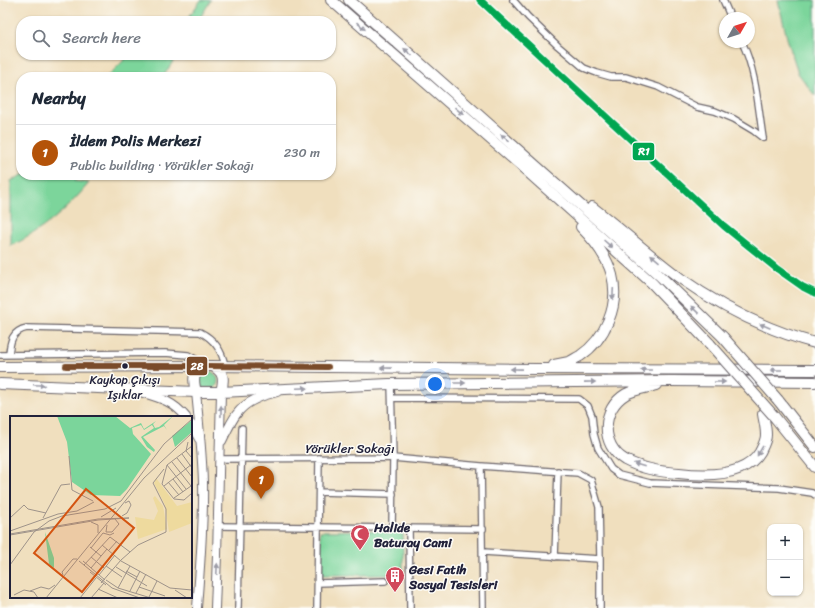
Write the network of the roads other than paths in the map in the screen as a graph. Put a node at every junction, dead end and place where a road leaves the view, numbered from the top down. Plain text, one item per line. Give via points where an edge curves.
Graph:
1 (331, 0) edge
2 (349, 0) edge
3 (513, 0) edge
4 (723, 0) edge
5 (728, 12) edge
6 (745, 48) edge
7 (522, 159) junction
8 (815, 343) edge
9 (9, 354) junction
10 (0, 355) edge
11 (0, 366) edge
12 (208, 366) junction
13 (225, 366) junction
14 (537, 369) junction
15 (815, 370) edge
16 (671, 382) junction
17 (815, 382) edge
18 (0, 384) edge
19 (391, 384) junction
20 (130, 389) junction
21 (286, 389) junction
22 (196, 392) junction
23 (221, 392) junction
24 (392, 398) junction
25 (778, 400) junction
26 (768, 414) junction
27 (185, 416) edge
28 (192, 426) edge
29 (242, 428) dead end
30 (815, 435) edge
31 (201, 442) junction
32 (220, 444) junction
33 (815, 447) edge
34 (319, 458) junction
35 (393, 458) junction
36 (219, 459) junction
37 (242, 459) junction
38 (481, 466) junction
39 (815, 467) edge
40 (558, 471) junction
41 (319, 492) junction
42 (393, 494) junction
43 (815, 495) edge
44 (218, 526) junction
45 (240, 526) junction
46 (318, 527) junction
47 (392, 528) junction
48 (409, 528) junction
49 (483, 529) junction
50 (483, 552) junction
51 (555, 557) junction
52 (600, 559) junction
53 (385, 581) dead end
54 (318, 583) junction
55 (197, 608) edge
56 (215, 608) edge
57 (238, 608) edge
58 (317, 608) edge
59 (410, 608) edge
60 (483, 608) edge
61 (600, 608) edge

1 -> 7 highway
7 -> 2 highway
3 - 6 street via 584,68 604,76 626,77 658,87 696,107 734,119 763,138 753,72
4 - 5 street
8 -> 7 highway via 756,322 696,288 608,219
7 -> 14 highway via 600,250 612,275 614,286 609,319 595,342 570,362
25 -> 7 highway, bridge via 723,337 659,275
7 -> 26 highway, bridge via 652,283 710,344
9 - 10 street
9 - 12 street via 173,354 188,355
9 - 13 street via 13,336 27,328 200,332 219,348
11 - 12 highway
12 - 13 highway
12 - 22 highway via 199,370 195,376
12 - 23 highway via 218,369 223,375
14 -> 13 highway
15 -> 14 highway
16 -> 17 highway
19 -> 16 highway
26 -> 16 highway via 764,444 752,462 738,469 710,474 685,474 633,464 616,452 607,434 607,420 613,407 631,392
18 -> 20 highway
21 -> 19 highway
19 - 24 street
20 - 22 highway
20 - 27 street via 166,400
21 - 23 highway
21 - 32 street via 254,400 242,408
22 - 23 highway
22 - 31 street
32 -> 23 street
24 - 35 street
24 - 43 street via 579,399 588,406 592,416 598,448 611,469 618,475 650,483 779,488
25 - 30 highway
25 - 33 highway
26 - 39 highway
28 - 31 street
29 - 37 street
31 - 55 street via 203,501
32 - 36 street
34 - 35 street, Yörükler Sokağı
34 - 37 street, Yörükler Sokağı
34 - 41 street
35 - 38 street, Yörükler Sokağı
35 - 42 street
36 - 37 street, Yörükler Sokağı
36 - 44 street
37 - 45 street
38 - 40 street, Yörükler Sokağı
38 - 49 street
40 - 51 street
40 - 52 street, Yörükler Sokağı via 578,473 591,480 599,507
41 - 42 street
41 - 46 street
42 - 47 street
44 - 45 street
56 -> 44 street
45 - 46 street
45 - 57 street
46 - 47 street
46 - 54 street
47 - 48 street
48 - 49 street
48 - 59 street
49 - 50 street
50 - 51 street
50 - 60 street
51 - 52 street
52 - 61 street, Yörükler Sokağı
53 - 54 street
54 - 58 street

